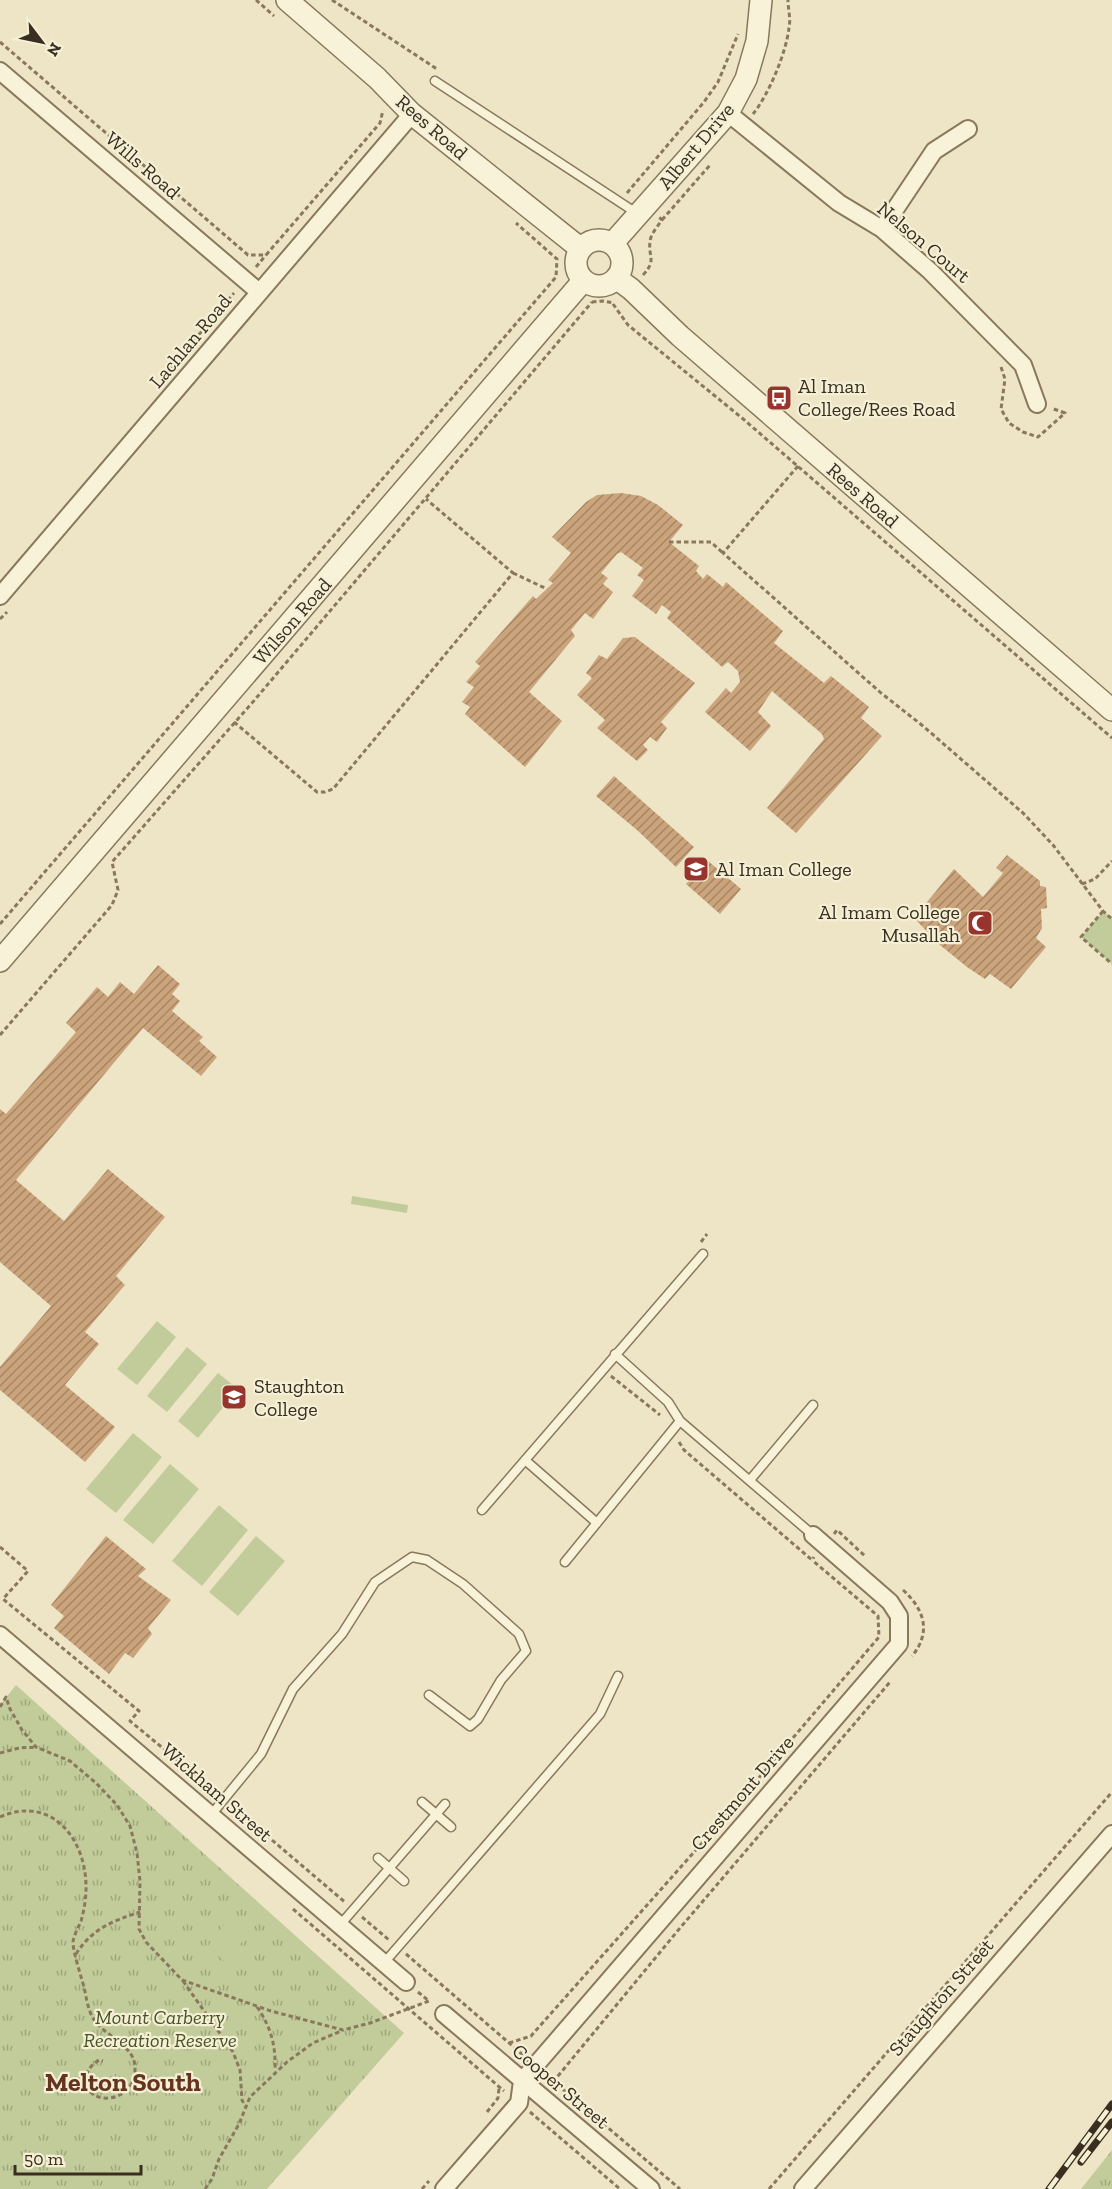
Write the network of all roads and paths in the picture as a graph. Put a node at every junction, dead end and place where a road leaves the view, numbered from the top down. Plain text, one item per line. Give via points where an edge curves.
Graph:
1 (256, 0) edge
2 (287, 0) edge
3 (332, 0) edge
4 (761, 0) edge
5 (282, 22) dead end
6 (740, 29) dead end
7 (0, 42) edge
8 (0, 70) edge
9 (444, 74) dead end
10 (435, 81) dead end
11 (376, 104) dead end
12 (383, 110) junction
13 (728, 113) junction
14 (407, 120) junction
15 (968, 129) dead end
16 (642, 210) junction
17 (513, 221) dead end
18 (882, 229) junction
19 (612, 244) junction
20 (581, 249) junction
21 (623, 284) junction
22 (584, 291) junction
23 (259, 292) junction
24 (613, 304) junction
25 (1000, 365) dead end
26 (1037, 404) joint
27 (798, 466) junction
28 (426, 499) junction
29 (669, 542) dead end
30 (723, 553) junction
31 (513, 573) junction
32 (547, 589) dead end
33 (0, 596) edge
34 (1112, 710) edge
35 (234, 722) junction
36 (1112, 738) edge
37 (1112, 861) edge
38 (1082, 884) junction
39 (1103, 911) junction
40 (1112, 919) edge
41 (0, 924) edge
42 (0, 961) edge
43 (1112, 964) edge
44 (0, 1035) edge
45 (703, 1254) dead end
46 (615, 1354) junction
47 (813, 1405) dead end
48 (680, 1421) junction
49 (525, 1460) junction
50 (750, 1480) junction
51 (482, 1510) dead end
52 (597, 1523) junction
53 (813, 1535) joint
54 (0, 1547) edge
55 (812, 1560) dead end
56 (565, 1562) dead end
57 (0, 1635) edge
58 (618, 1676) dead end
59 (429, 1695) dead end
60 (0, 1707) edge
61 (36, 1747) junction
62 (0, 1753) edge
63 (1112, 1792) edge
64 (224, 1799) junction
65 (422, 1803) dead end
66 (445, 1804) dead end
67 (436, 1814) junction
68 (211, 1815) junction
69 (0, 1817) edge
70 (451, 1827) dead end
71 (1112, 1834) edge
72 (378, 1858) dead end
73 (389, 1868) junction
74 (404, 1881) dead end
75 (353, 1909) junction
76 (140, 1912) junction
77 (339, 1925) junction
78 (398, 1947) junction
79 (76, 1954) junction
80 (384, 1963) junction
81 (182, 1980) junction
82 (406, 1982) joint
83 (429, 2001) junction
84 (256, 2005) junction
85 (444, 2014) joint
86 (343, 2030) junction
87 (509, 2043) junction
88 (103, 2061) dead end
89 (535, 2065) junction
90 (276, 2070) junction
91 (522, 2080) junction
92 (245, 2106) junction
93 (205, 2189) edge
94 (444, 2189) edge
95 (651, 2189) edge
96 (680, 2189) edge
97 (769, 2189) edge
98 (803, 2189) edge

1 - 5 path
2 - 14 street, Rees Road via 377,78
3 - 9 path
4 - 13 street, Albert Drive via 757,41 746,79
6 - 16 path via 718,82 627,193
7 - 12 path via 248,255 266,255 380,123
8 - 23 street, Wills Road
10 - 16 lane
11 - 12 path
12 - 14 path
13 - 16 street, Albert Drive
13 - 18 street, Nelson Court via 839,203
14 - 20 street, Rees Road
14 - 23 street, Lachlan Road
15 - 18 street via 934,151
16 - 19 street, Albert Drive
16 - 21 path via 662,220 650,241 648,270
17 - 41 path via 557,259 556,277
18 - 26 street, Nelson Court via 930,271 1023,365
19 - 20 street via 592,241
19 - 21 street via 621,257
20 - 22 street via 576,269
21 - 22 street via 589,285
21 - 24 path
21 - 34 street, Rees Road
22 - 24 path
22 - 28 path
22 - 42 street, Wilson Road
23 - 33 street, Lachlan Road
24 - 27 path via 628,325
25 - 26 path via 1005,379 1001,410 1009,423 1038,437 1065,413
27 - 30 path
27 - 36 path
28 - 31 path
28 - 35 path
29 - 30 path via 711,542
30 - 38 path via 1023,813
31 - 32 path
31 - 35 path via 333,789 317,792
35 - 44 path via 112,862 118,890 112,905
37 - 38 path via 1095,879
38 - 39 path
39 - 40 path
39 - 43 path via 1081,937
45 - 46 lane
46 - 48 lane via 668,1402
46 - 49 lane
47 - 50 lane
48 - 50 lane
48 - 52 lane
49 - 51 lane
49 - 52 lane
50 - 53 lane
52 - 56 lane
53 - 89 street, Crestmont Drive via 890,1602 899,1616 899,1644
54 - 64 path via 28,1571 3,1599 140,1711 130,1721
55 - 87 path via 878,1616 879,1637 531,2036
57 - 68 street, Wickham Street
58 - 78 lane via 600,1714
59 - 64 lane via 470,1726 526,1651 519,1634 463,1584 428,1560 412,1557 375,1582 342,1634 293,1689 261,1754
60 - 61 path via 6,1697 22,1730
61 - 62 path
61 - 76 path via 70,1761 117,1805 130,1826 137,1853
63 - 97 path
64 - 68 lane
64 - 75 path
65 - 67 lane
66 - 67 lane
67 - 70 lane
67 - 73 lane
68 - 77 street, Wickham Street
69 - 79 path via 38,1811 54,1817 68,1831 82,1858 86,1887 82,1919 73,1943
71 - 98 street, Staughton Street
72 - 73 lane
73 - 74 lane
73 - 75 lane
75 - 77 lane
75 - 78 path
76 - 79 path via 94,1932
76 - 81 path via 138,1929 146,1942
77 - 80 street, Wickham Street
78 - 80 lane
78 - 87 path
79 - 88 path via 93,2017 124,2047 136,2068 121,2095 102,2098 86,2085 89,2068
80 - 82 street, Wickham Street
81 - 84 path
81 - 92 path via 233,2052
82 - 83 path
83 - 85 path
83 - 86 path
84 - 86 path
84 - 90 path via 274,2040
85 - 91 street, Cooper Street
86 - 90 path via 313,2043
87 - 89 path
89 - 91 street, Crestmont Drive
89 - 96 path
90 - 92 path
91 - 94 street via 519,2103
91 - 95 street, Cooper Street
92 - 93 path

